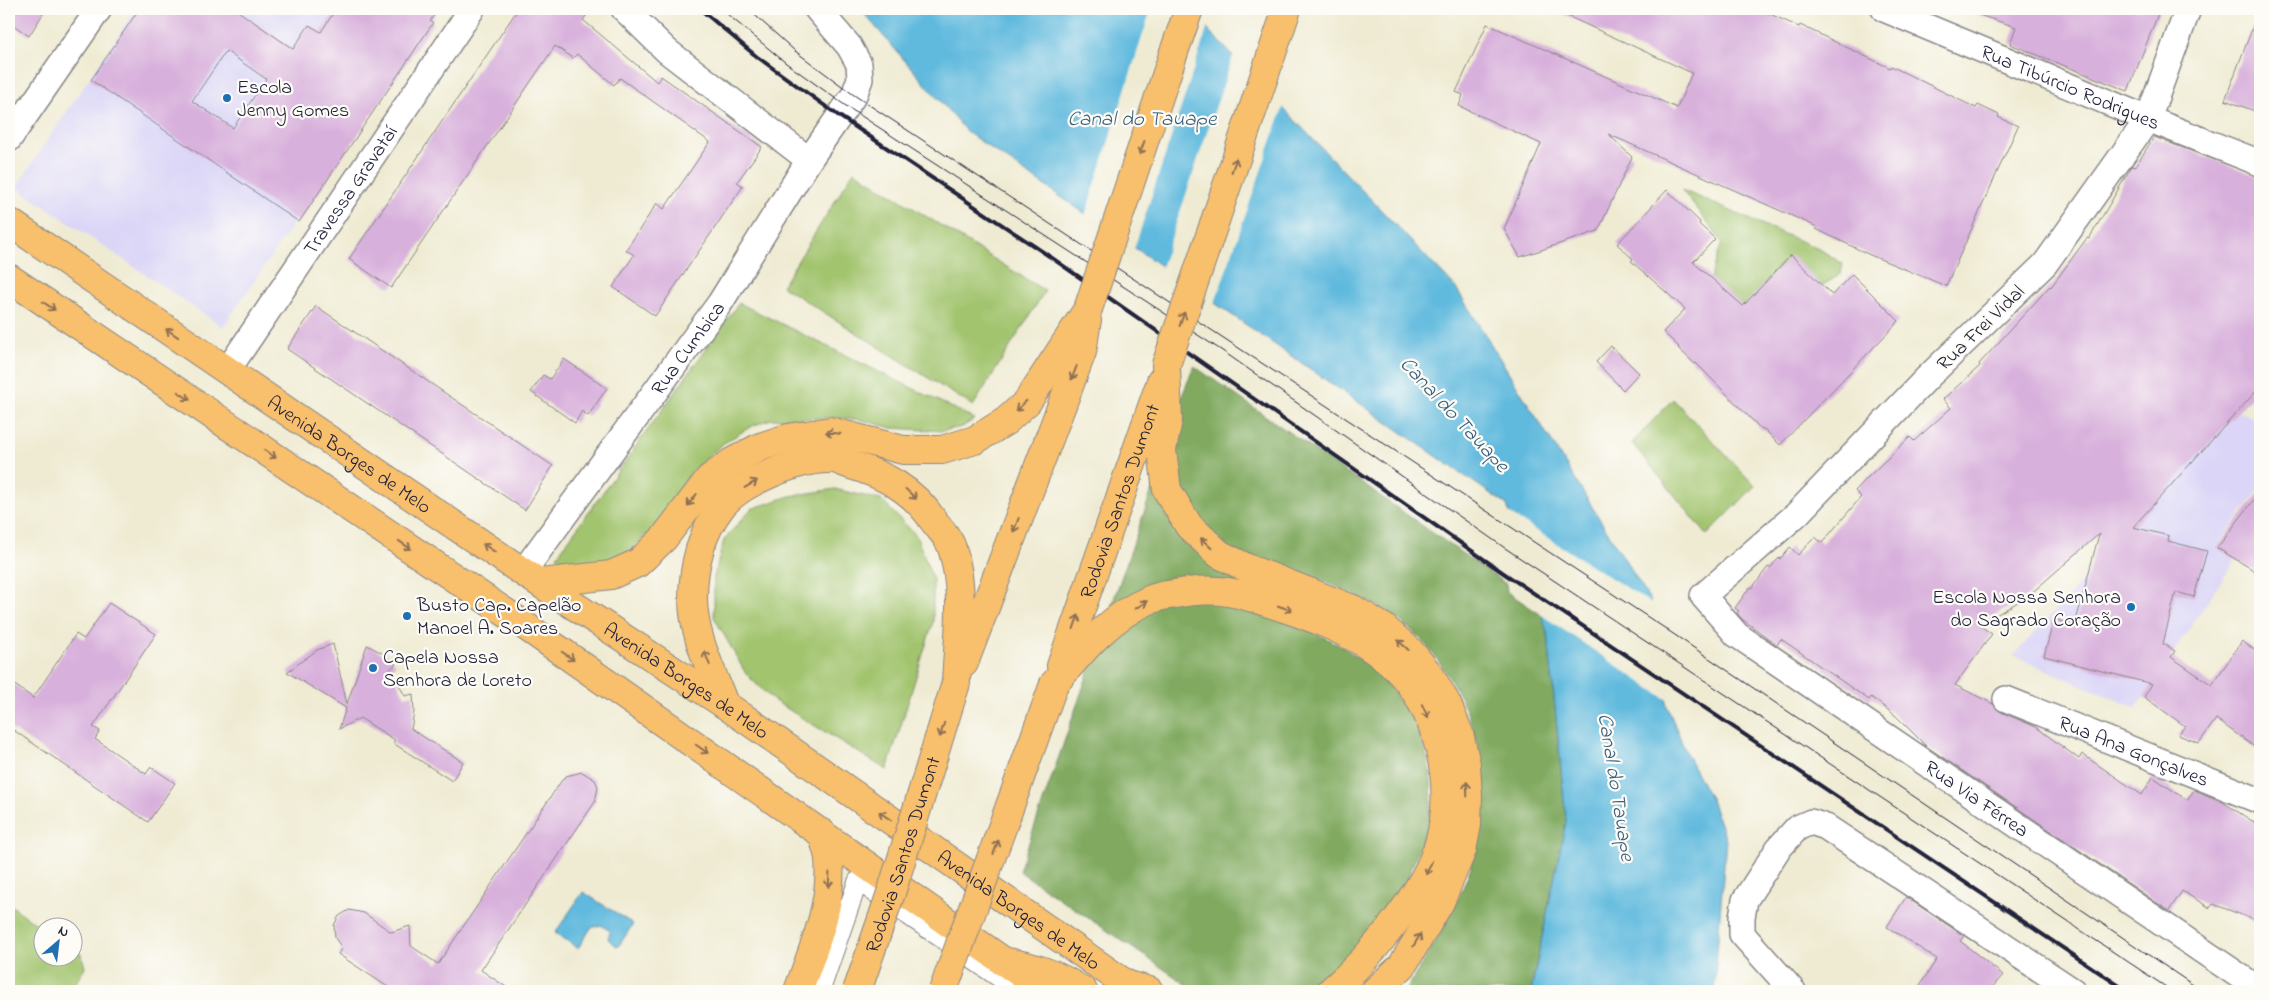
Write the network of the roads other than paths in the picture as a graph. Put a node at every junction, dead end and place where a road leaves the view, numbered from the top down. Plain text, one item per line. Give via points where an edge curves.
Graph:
1 (99, 9) edge
2 (472, 9) edge
3 (624, 9) edge
4 (817, 9) edge
5 (1189, 9) edge
6 (1287, 9) edge
7 (1884, 9) edge
8 (2188, 9) edge
9 (2148, 119) junction
10 (9, 139) edge
11 (809, 160) junction
12 (2260, 163) edge
13 (9, 222) edge
14 (9, 234) edge
15 (50, 250) junction
16 (9, 278) edge
17 (1088, 309) junction
18 (1166, 365) junction
19 (227, 370) junction
20 (532, 577) junction
21 (1243, 581) junction
22 (1703, 596) joint
23 (956, 683) junction
24 (1054, 684) junction
25 (2006, 699) dead end
26 (724, 704) junction
27 (2260, 801) edge
28 (822, 832) junction
29 (1002, 961) junction
30 (1402, 966) junction
31 (1138, 989) edge
32 (2260, 990) edge
33 (798, 991) edge
34 (820, 991) edge
35 (857, 991) edge
36 (943, 991) edge
37 (1019, 991) edge
38 (1046, 991) edge
39 (1084, 991) edge
40 (1331, 991) edge
41 (1375, 991) edge
42 (1393, 991) edge
43 (1793, 991) edge
44 (2073, 991) edge

1 - 10 street
2 - 19 street, Travessa Gravataí
3 - 11 street via 666,51
4 - 11 street, Rua Cumbica via 849,46 859,64 860,80 854,95
5 -> 17 main road, Rodovia Santos Dumont, bridge
18 -> 6 main road, Rodovia Santos Dumont, bridge
7 - 9 street, Rua Tibúrcio Rodrigues
8 - 9 street, Rua Frei Vidal
9 - 12 street, Rua Tibúrcio Rodrigues
9 - 22 street, Rua Frei Vidal via 2045,264 1927,378 1797,514
11 - 20 street, Rua Cumbica via 720,303
13 - 15 main road, Avenida Borges de Melo
14 - 15 main road
19 -> 15 main road, Avenida Borges de Melo
16 -> 28 main road via 521,623
17 -> 20 main road via 1027,402 1006,422 975,440 942,450 903,450 830,431 788,438 760,447 709,479 664,538 638,564 611,575
17 -> 23 main road, Rodovia Santos Dumont via 1082,352
21 -> 18 main road via 1189,526 1168,490 1162,450 1168,420
24 -> 18 main road, Rodovia Santos Dumont
20 -> 19 main road, Avenida Borges de Melo
20 - 26 main road, Avenida Borges de Melo
24 -> 21 main road via 1091,641 1122,616 1149,600
30 -> 21 main road via 1440,902 1462,850 1468,796 1466,764 1459,733 1430,674 1384,628 1353,609
21 -> 40 main road via 1348,634 1392,664 1416,692 1436,737 1444,766 1444,818 1439,844 1427,874 1408,905 1378,942 1348,977
22 - 32 street, Rua Via Férrea via 1737,635
26 -> 23 main road via 699,636 693,600 705,531 722,505 749,484 776,471 830,458 869,470 902,486 925,507 952,547 960,592
23 -> 35 main road, Rodovia Santos Dumont, bridge
36 -> 24 main road, Rodovia Santos Dumont, bridge
25 - 27 street, Rua Ana Gonçalves
31 -> 26 main road, Avenida Borges de Melo
28 - 29 main road
28 -> 33 main road via 829,858 824,915
29 - 38 main road
29 - 39 main road via 1052,972
30 - 41 main road
30 - 42 main road
34 - 37 street via 858,881
43 - 44 street via 1742,934 1742,917 1746,900 1778,849 1796,828 1811,822 1826,827

